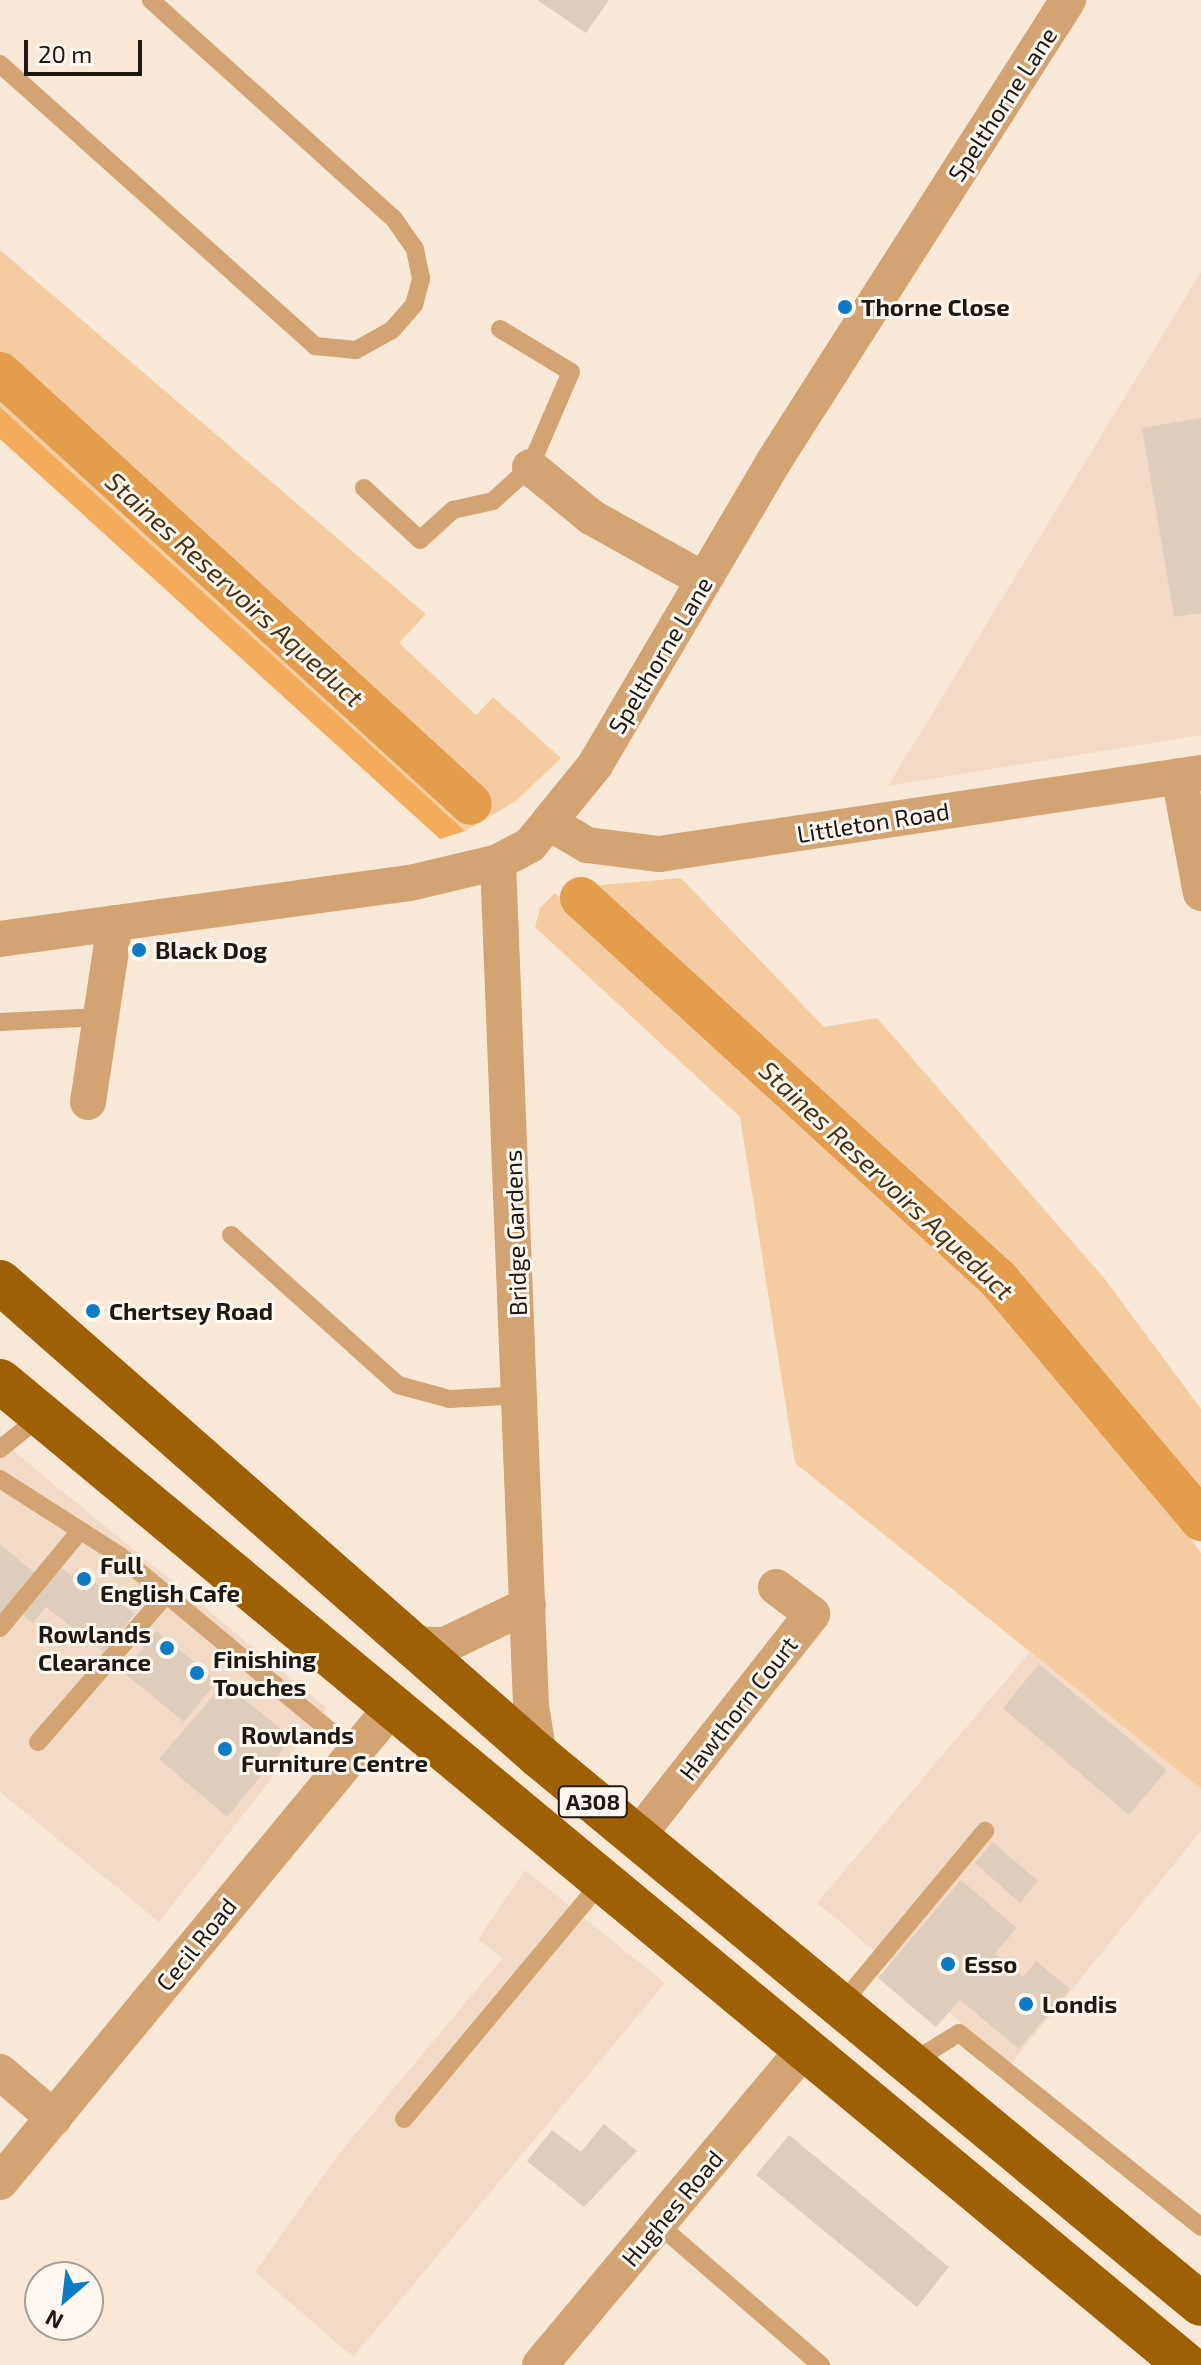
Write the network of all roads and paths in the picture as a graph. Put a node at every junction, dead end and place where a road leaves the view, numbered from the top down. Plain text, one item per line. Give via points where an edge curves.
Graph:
1 (151, 0) edge
2 (1068, 0) edge
3 (0, 64) edge
4 (500, 329) dead end
5 (530, 467) junction
6 (364, 488) dead end
7 (704, 580) junction
8 (1190, 774) edge
9 (550, 823) junction
10 (498, 862) junction
11 (1201, 893) edge
12 (115, 923) junction
13 (0, 939) edge
14 (101, 1017) junction
15 (0, 1022) edge
16 (88, 1102) dead end
17 (231, 1235) dead end
18 (0, 1282) edge
19 (0, 1381) edge
20 (522, 1395) junction
21 (41, 1416) junction
22 (0, 1449) edge
23 (0, 1479) edge
24 (79, 1532) junction
25 (776, 1587) dead end
26 (165, 1596) junction
27 (528, 1605) junction
28 (0, 1628) edge
29 (411, 1644) junction
30 (393, 1706) junction
31 (38, 1742) dead end
32 (354, 1751) junction
33 (539, 1756) junction
34 (985, 1831) dead end
35 (636, 1838) junction
36 (602, 1881) junction
37 (839, 2007) junction
38 (803, 2051) junction
39 (909, 2064) junction
40 (0, 2072) edge
41 (54, 2118) junction
42 (404, 2119) dead end
43 (0, 2182) edge
44 (658, 2224) junction
45 (1201, 2227) edge
46 (1201, 2304) edge
47 (540, 2365) edge
48 (821, 2365) edge
49 (1186, 2365) edge

1 - 3 lane via 394,219 415,249 421,278 414,305 392,330 356,350 315,346
2 - 7 street, Spelthorne Lane
4 - 5 lane via 571,372
5 - 6 lane via 493,501 453,510 420,540
5 - 7 street via 591,517
7 - 9 street, Spelthorne Lane via 595,765
8 - 9 street, Littleton Road via 659,854 587,845
8 - 11 street
9 - 10 street, Spelthorne Lane via 530,845
10 - 12 street, Spelthorne Lane via 410,883
10 - 20 street, Bridge Gardens
12 - 13 street, Spelthorne Lane
12 - 14 street
14 - 15 lane
14 - 16 street
17 - 20 lane via 398,1385 450,1399
18 - 29 highway, A308
19 - 21 highway, A308
20 - 27 street, Bridge Gardens
21 - 22 lane
21 - 30 highway, A308
23 - 24 lane
24 - 26 lane
24 - 28 lane
25 - 35 street, Hawthorn Court via 812,1614
26 - 31 lane
26 - 32 lane
27 - 29 street via 445,1645
27 - 33 street, Bridge Gardens
29 - 33 highway, A308
30 - 32 street, Cecil Road
30 - 36 highway, A308
32 - 41 street, Cecil Road
33 - 35 highway, A308
34 - 37 lane
35 - 37 highway, A308
36 - 38 highway, A308
36 - 42 lane
37 - 39 highway, A308
38 - 44 street, Hughes Road
38 - 49 highway, A308
39 - 45 lane via 959,2033
39 - 46 highway, A308
40 - 41 street
41 - 43 street, Cecil Road
44 - 47 street, Hughes Road
44 - 48 lane

